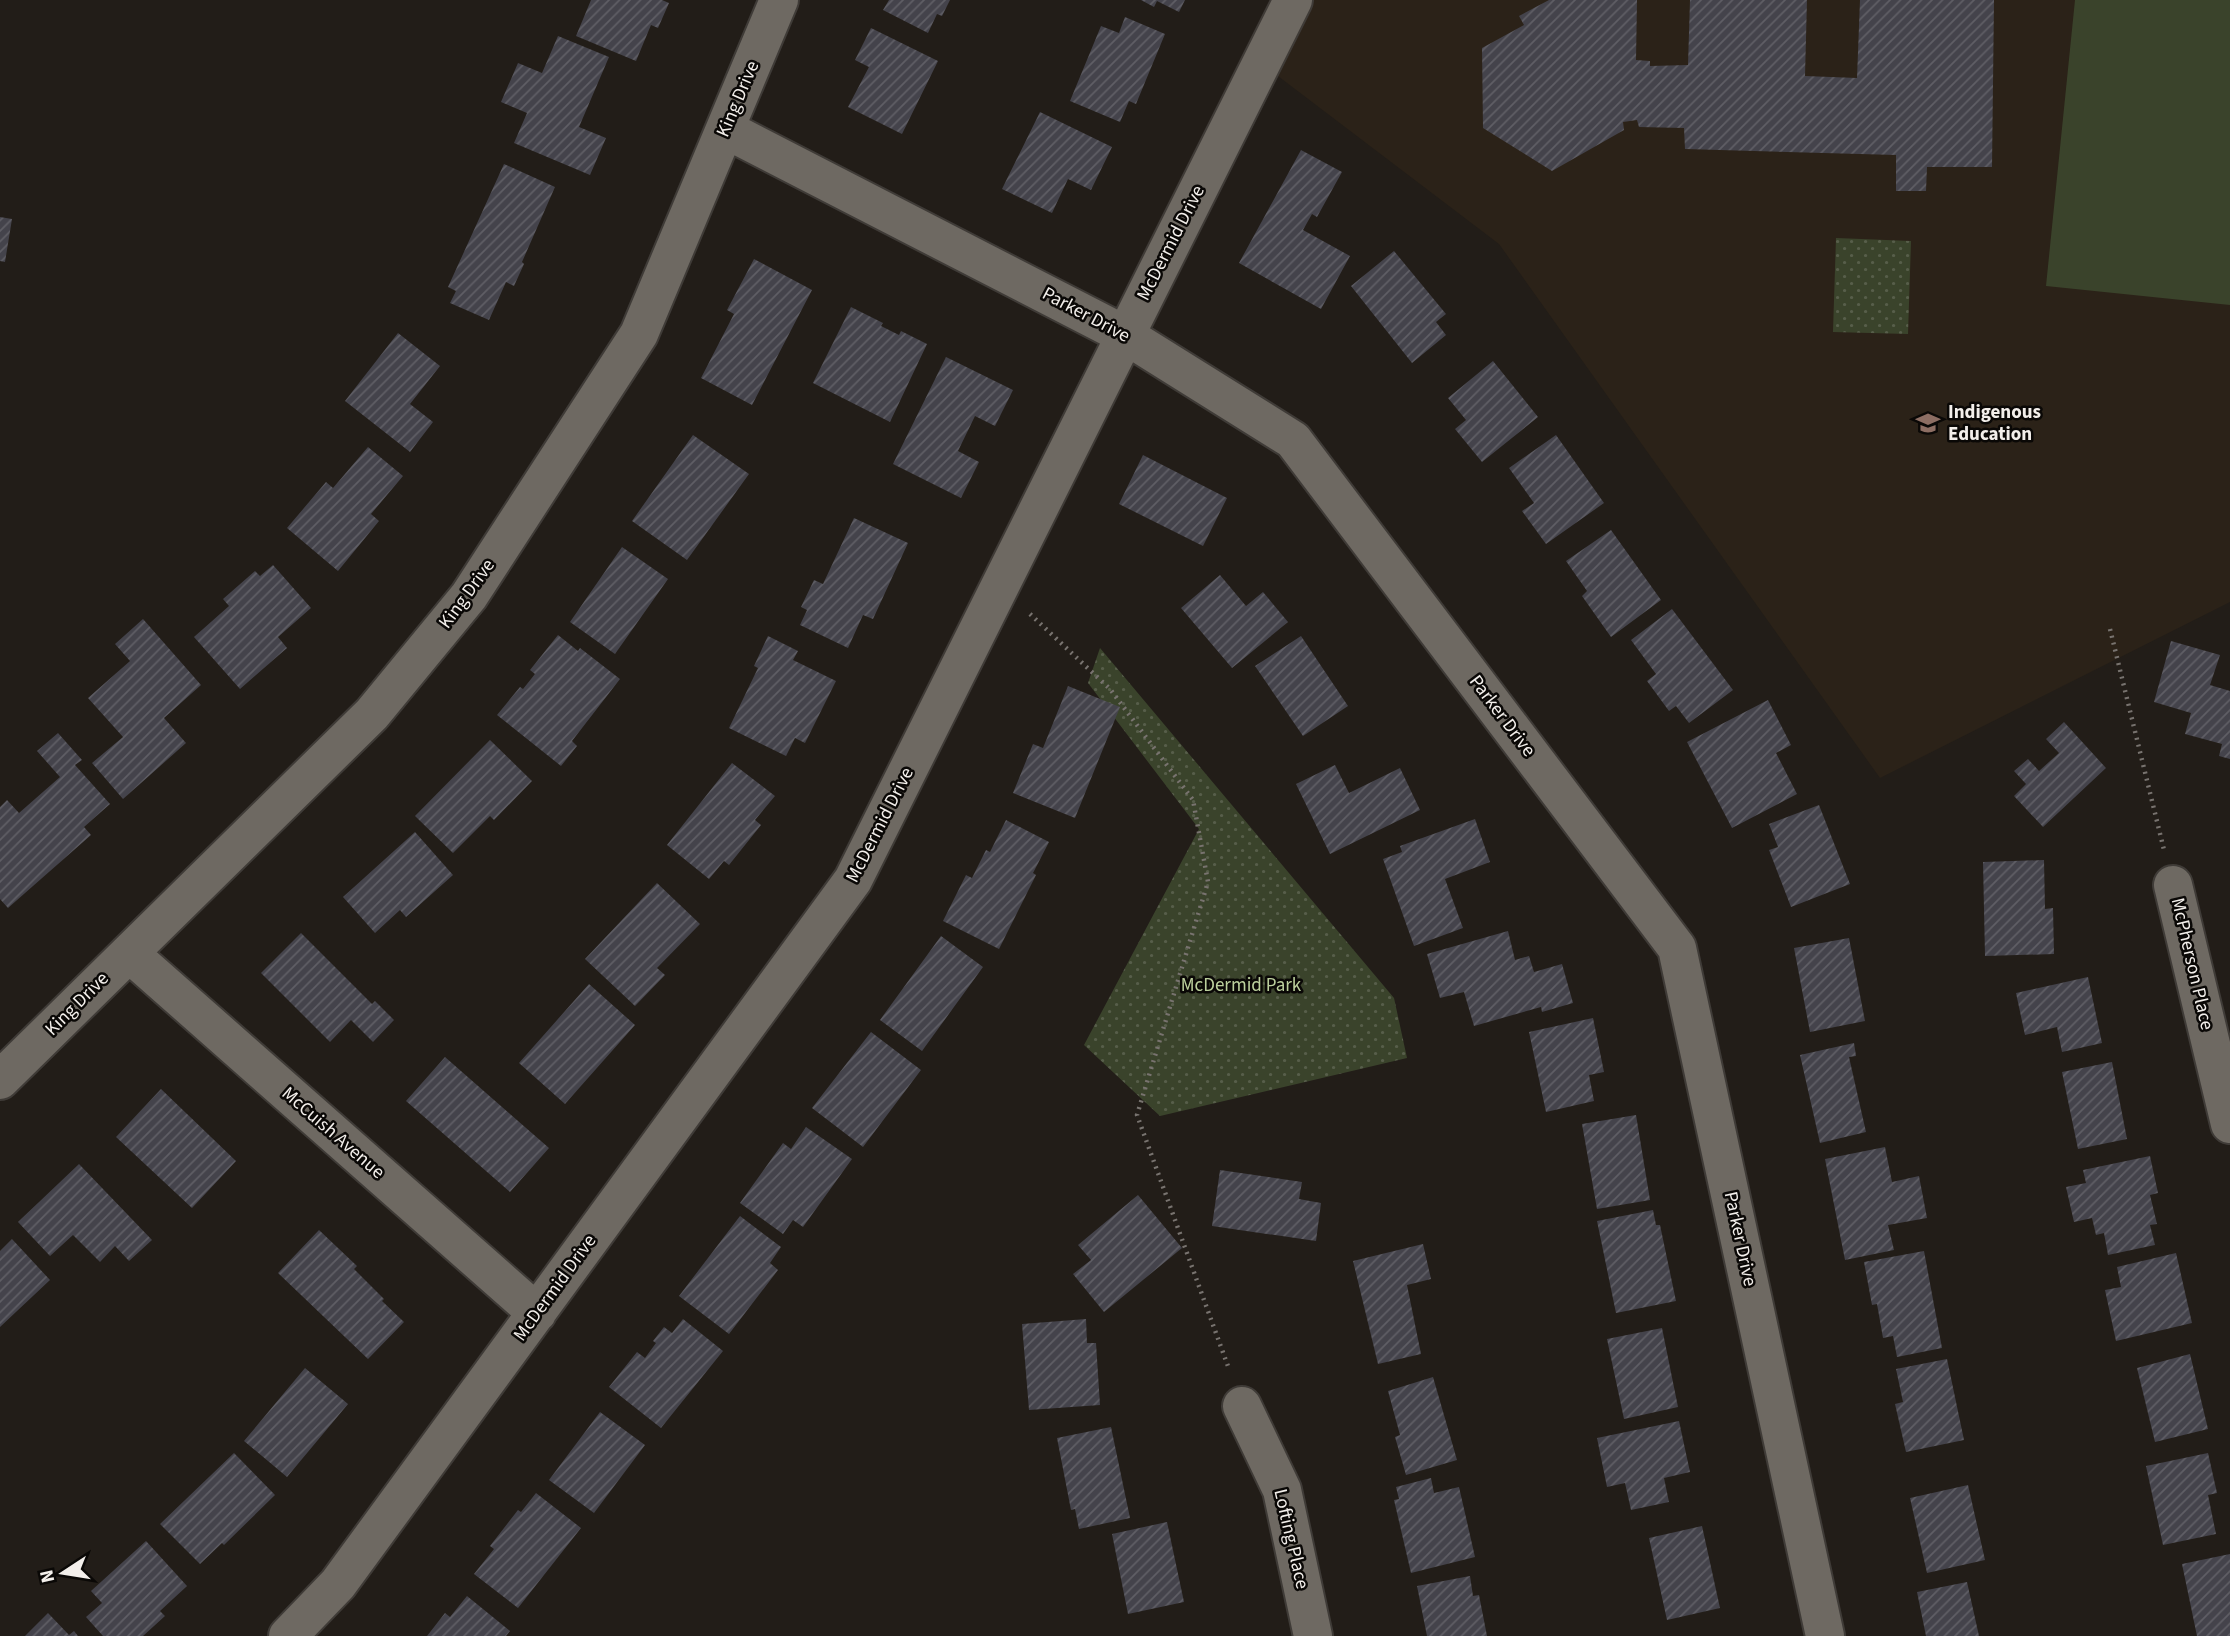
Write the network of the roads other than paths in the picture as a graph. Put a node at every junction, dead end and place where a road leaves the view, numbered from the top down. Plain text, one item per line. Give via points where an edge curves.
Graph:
1 (779, 0) edge
2 (1293, 0) edge
3 (725, 130) junction
4 (1125, 335) junction
5 (2173, 885) road end
6 (129, 953) junction
7 (0, 1080) edge
8 (2230, 1124) edge
9 (537, 1312) junction
10 (1242, 1406) road end
11 (288, 1636) edge
12 (1314, 1636) edge
13 (1825, 1636) edge

1 - 3 street, King Drive
2 - 4 street, McDermid Drive
3 - 4 street, Parker Drive
3 - 6 street, King Drive via 639,334 469,596 372,714
4 - 9 street, McDermid Drive via 853,880
4 - 13 street, Parker Drive via 1293,440 1678,948
5 - 8 street, McPherson Place
6 - 7 street, King Drive
6 - 9 street, McCuish Avenue
9 - 11 street, McDermid Drive via 338,1584
10 - 12 street, Lofting Place via 1282,1490

